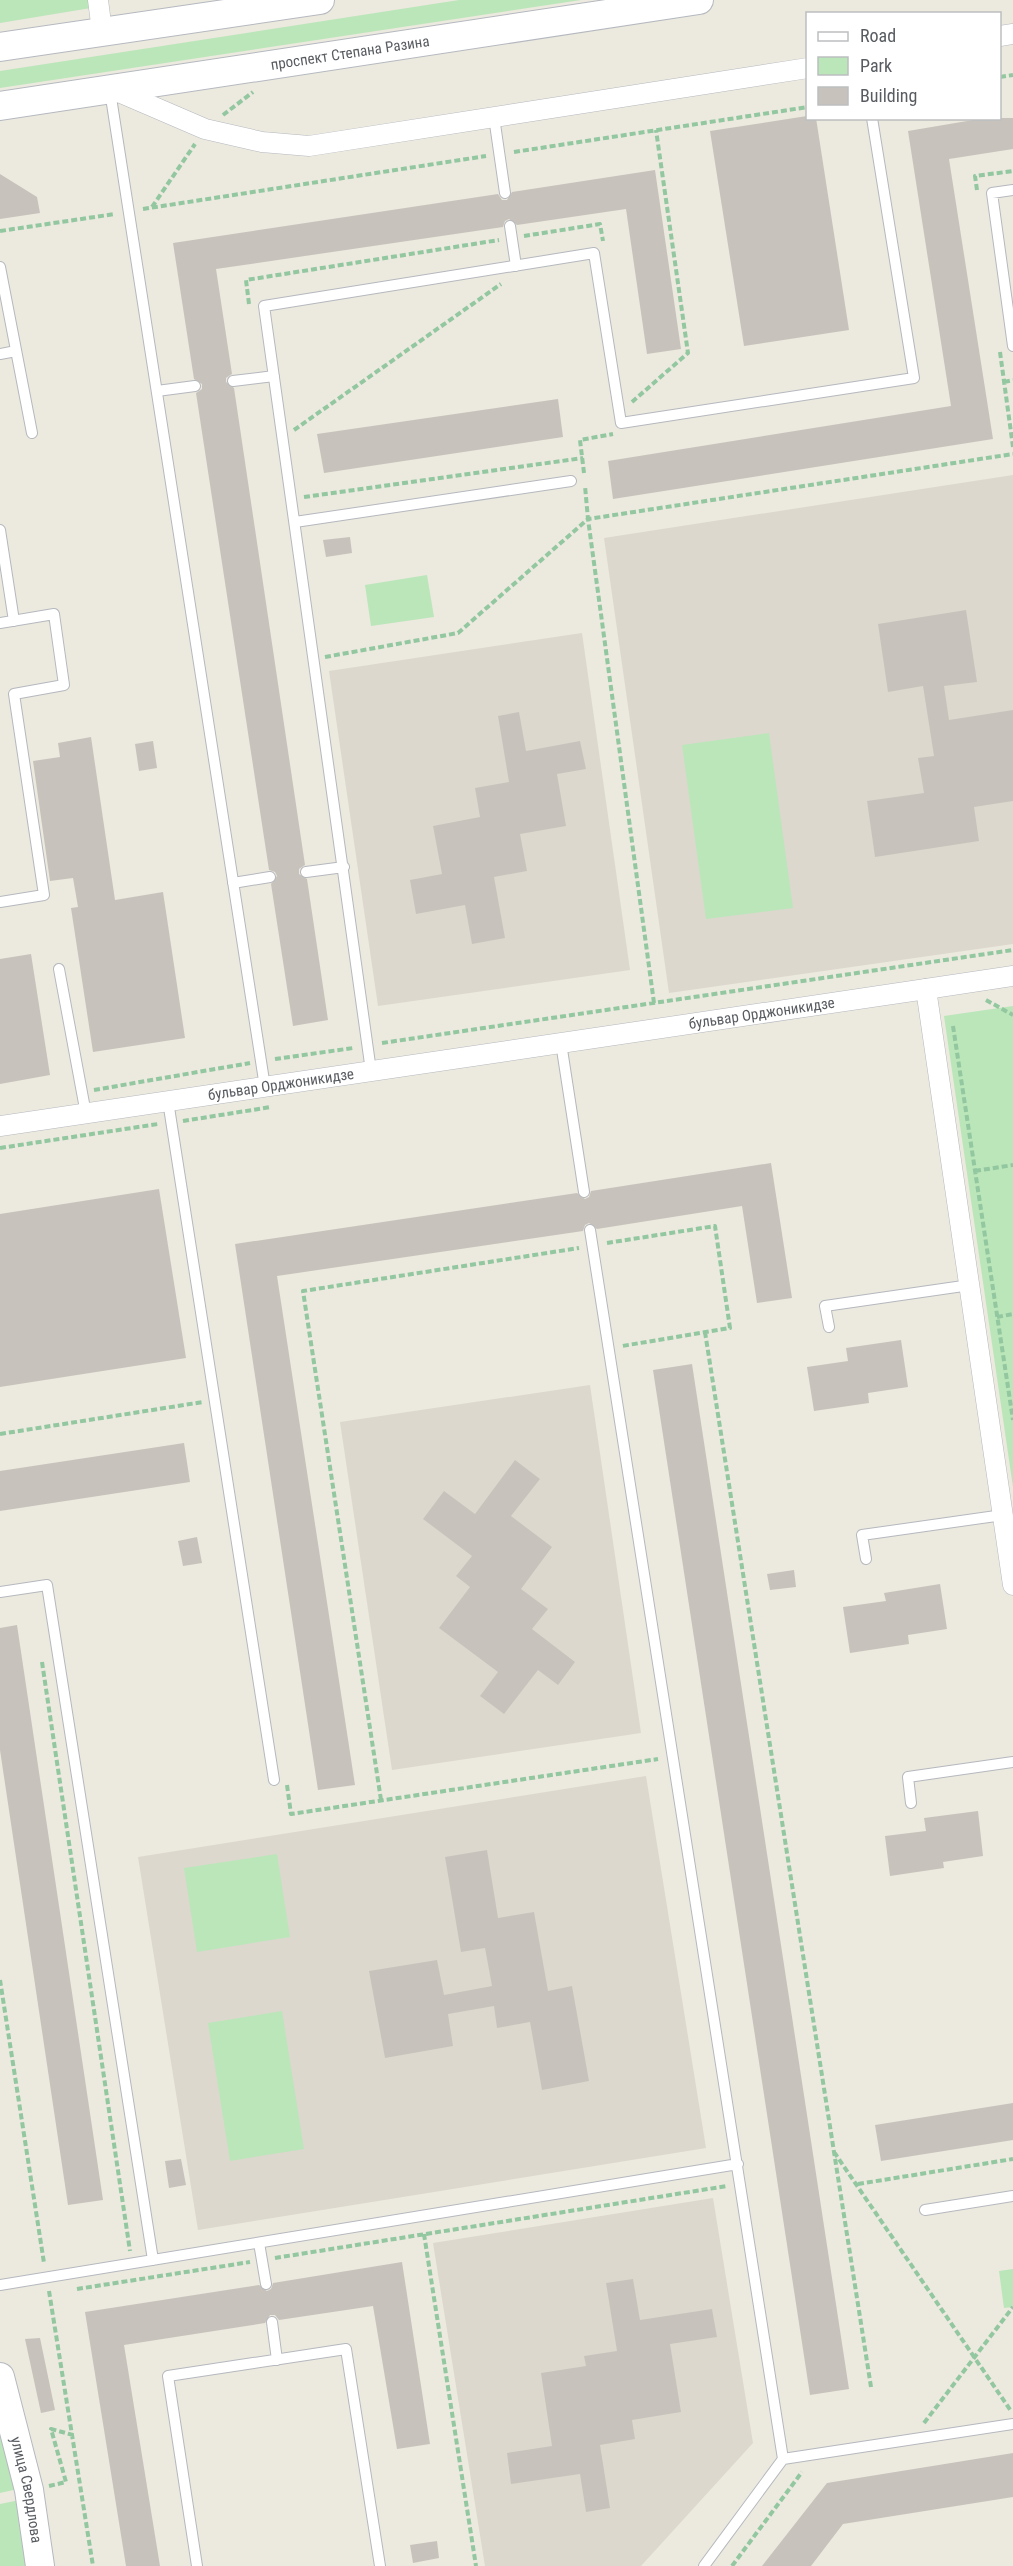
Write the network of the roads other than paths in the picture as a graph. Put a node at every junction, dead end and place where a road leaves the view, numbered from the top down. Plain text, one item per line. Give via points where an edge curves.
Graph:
1 (98, 0) edge
2 (320, 0) edge
3 (699, 0) edge
4 (102, 32) junction
5 (0, 47) edge
6 (806, 68) edge
7 (109, 88) junction
8 (0, 106) edge
9 (495, 117) junction
10 (872, 120) edge
11 (1013, 190) edge
12 (505, 193) dead end
13 (507, 229) road end
14 (0, 267) edge
15 (511, 267) junction
16 (1013, 346) edge
17 (16, 351) junction
18 (0, 354) edge
19 (274, 376) junction
20 (233, 381) dead end
21 (195, 386) dead end
22 (157, 391) junction
23 (32, 433) dead end
24 (571, 481) dead end
25 (295, 522) junction
26 (0, 530) edge
27 (14, 621) junction
28 (0, 623) edge
29 (344, 867) junction
30 (306, 872) dead end
31 (270, 877) dead end
32 (233, 883) junction
33 (0, 902) edge
34 (59, 969) dead end
35 (1013, 976) edge
36 (926, 989) junction
37 (561, 1043) junction
38 (371, 1071) junction
39 (265, 1087) junction
40 (168, 1101) junction
41 (86, 1114) junction
42 (0, 1126) edge
43 (585, 1192) dead end
44 (590, 1230) dead end
45 (970, 1286) junction
46 (829, 1327) dead end
47 (1003, 1515) junction
48 (866, 1559) dead end
49 (1013, 1585) edge
50 (0, 1592) edge
51 (1013, 1762) edge
52 (274, 1780) dead end
53 (911, 1803) dead end
54 (738, 2164) junction
55 (1013, 2196) edge
56 (925, 2210) dead end
57 (259, 2243) junction
58 (153, 2260) junction
59 (266, 2284) dead end
60 (0, 2285) edge
61 (272, 2322) dead end
62 (278, 2360) junction
63 (0, 2377) edge
64 (1013, 2424) edge
65 (783, 2459) junction
66 (40, 2566) edge
67 (197, 2566) edge
68 (380, 2566) edge
69 (704, 2566) edge

1 - 4 street
2 - 4 main road
3 - 7 main road, проспект Степана Разина
4 - 5 main road
6 - 9 street
7 - 8 main road, проспект Степана Разина
7 - 9 street via 205,129 262,142 309,146
7 - 22 lane
9 - 12 lane
10 - 15 lane via 914,378 621,423 594,253
11 - 16 lane via 992,193
13 - 15 lane
14 - 17 lane
15 - 19 lane via 264,306
17 - 18 lane
17 - 23 lane
19 - 20 lane
19 - 25 lane
21 - 22 lane
22 - 32 lane
24 - 25 lane
25 - 29 lane
26 - 27 lane
27 - 28 lane
27 - 33 lane via 54,614 64,685 14,694 44,895
29 - 30 lane
29 - 38 lane
31 - 32 lane
32 - 39 lane
34 - 41 lane
35 - 36 street, бульвар Орджоникидзе
36 - 37 street, бульвар Орджоникидзе
36 - 45 street
37 - 38 street, бульвар Орджоникидзе
37 - 43 lane
38 - 39 street, бульвар Орджоникидзе
39 - 40 street, бульвар Орджоникидзе
40 - 41 street, бульвар Орджоникидзе
40 - 52 lane
41 - 42 street, бульвар Орджоникидзе
44 - 54 lane
45 - 46 lane via 825,1306
45 - 47 street
47 - 48 lane via 862,1535
47 - 49 street
50 - 58 lane via 47,1585
51 - 53 lane via 908,1777
54 - 57 lane
54 - 65 lane
55 - 56 lane
57 - 58 lane
57 - 59 lane
58 - 60 lane
61 - 62 lane
62 - 67 lane via 168,2376
62 - 68 lane via 346,2349
63 - 66 main road, улица Свердлова via 29,2490
64 - 65 lane
65 - 69 lane

